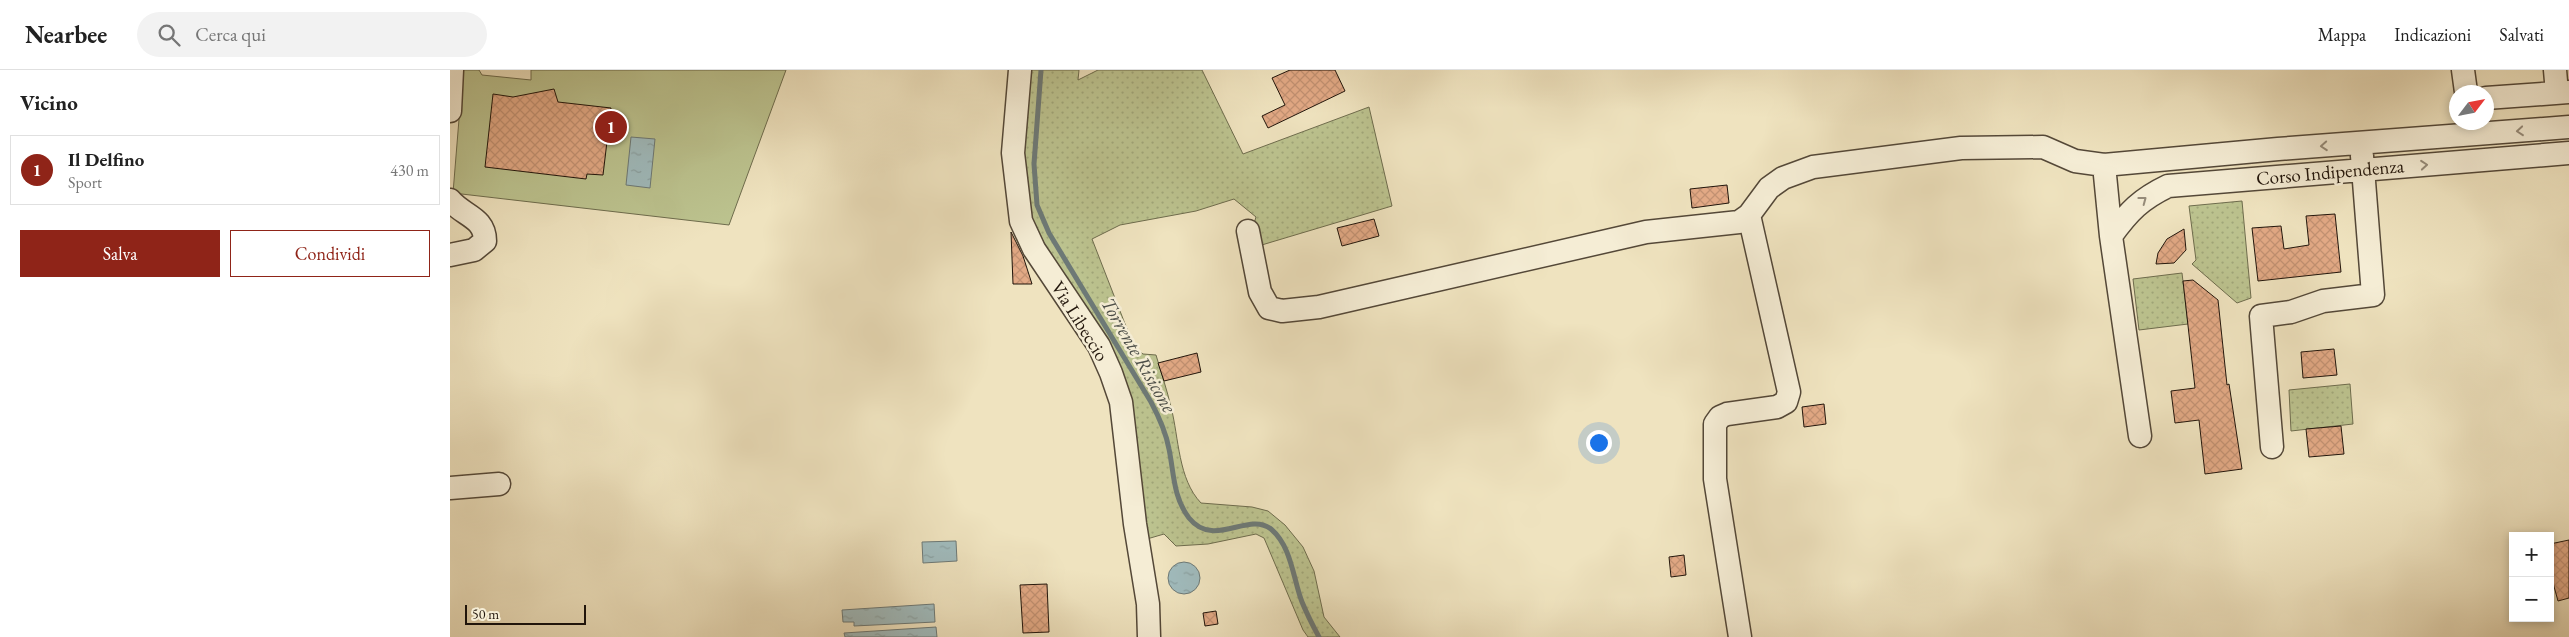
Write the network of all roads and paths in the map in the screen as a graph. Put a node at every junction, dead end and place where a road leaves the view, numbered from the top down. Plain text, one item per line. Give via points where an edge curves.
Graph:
1 (452, 70) edge
2 (1020, 70) edge
3 (2463, 70) edge
4 (2554, 70) edge
5 (2465, 85) edge
6 (2563, 92) edge
7 (2494, 97) edge
8 (450, 111) edge
9 (2569, 127) edge
10 (2361, 144) junction
11 (2569, 153) edge
12 (2213, 154) junction
13 (2104, 165) junction
14 (2363, 170) junction
15 (2215, 182) junction
16 (450, 200) edge
17 (1749, 216) junction
18 (1248, 231) dead end
19 (2111, 236) junction
20 (450, 255) edge
21 (2140, 436) dead end
22 (2272, 447) dead end
23 (499, 484) dead end
24 (450, 488) edge
25 (1150, 637) edge
26 (1740, 637) edge

1 - 8 street
2 - 25 street, Via Libeccio via 1012,153 1021,221 1034,249 1098,346 1121,402
3 - 5 street
4 - 6 street
6 - 7 street
9 -> 10 street, Corso Indipendenza
10 -> 12 street, Corso Indipendenza
10 - 14 street
14 -> 11 street, Corso Indipendenza
12 - 13 street, Corso Indipendenza
12 - 15 street
13 - 17 street, Corso Indipendenza via 2075,161 2044,147 2034,147 1961,148 1813,167 1783,178 1769,188
13 - 19 street
14 - 15 street, Corso Indipendenza
14 - 22 street via 2374,296 2323,301 2292,312 2261,316
19 -> 15 street, Corso Indipendenza via 2128,212 2148,196 2168,186
16 - 20 street via 479,220 485,232 485,241 474,250
17 - 18 street via 1739,222 1646,232 1319,306 1282,311 1270,308 1260,292
17 - 26 street via 1789,392 1786,402 1777,407 1728,414 1715,424 1715,479
19 - 21 street
23 - 24 street

